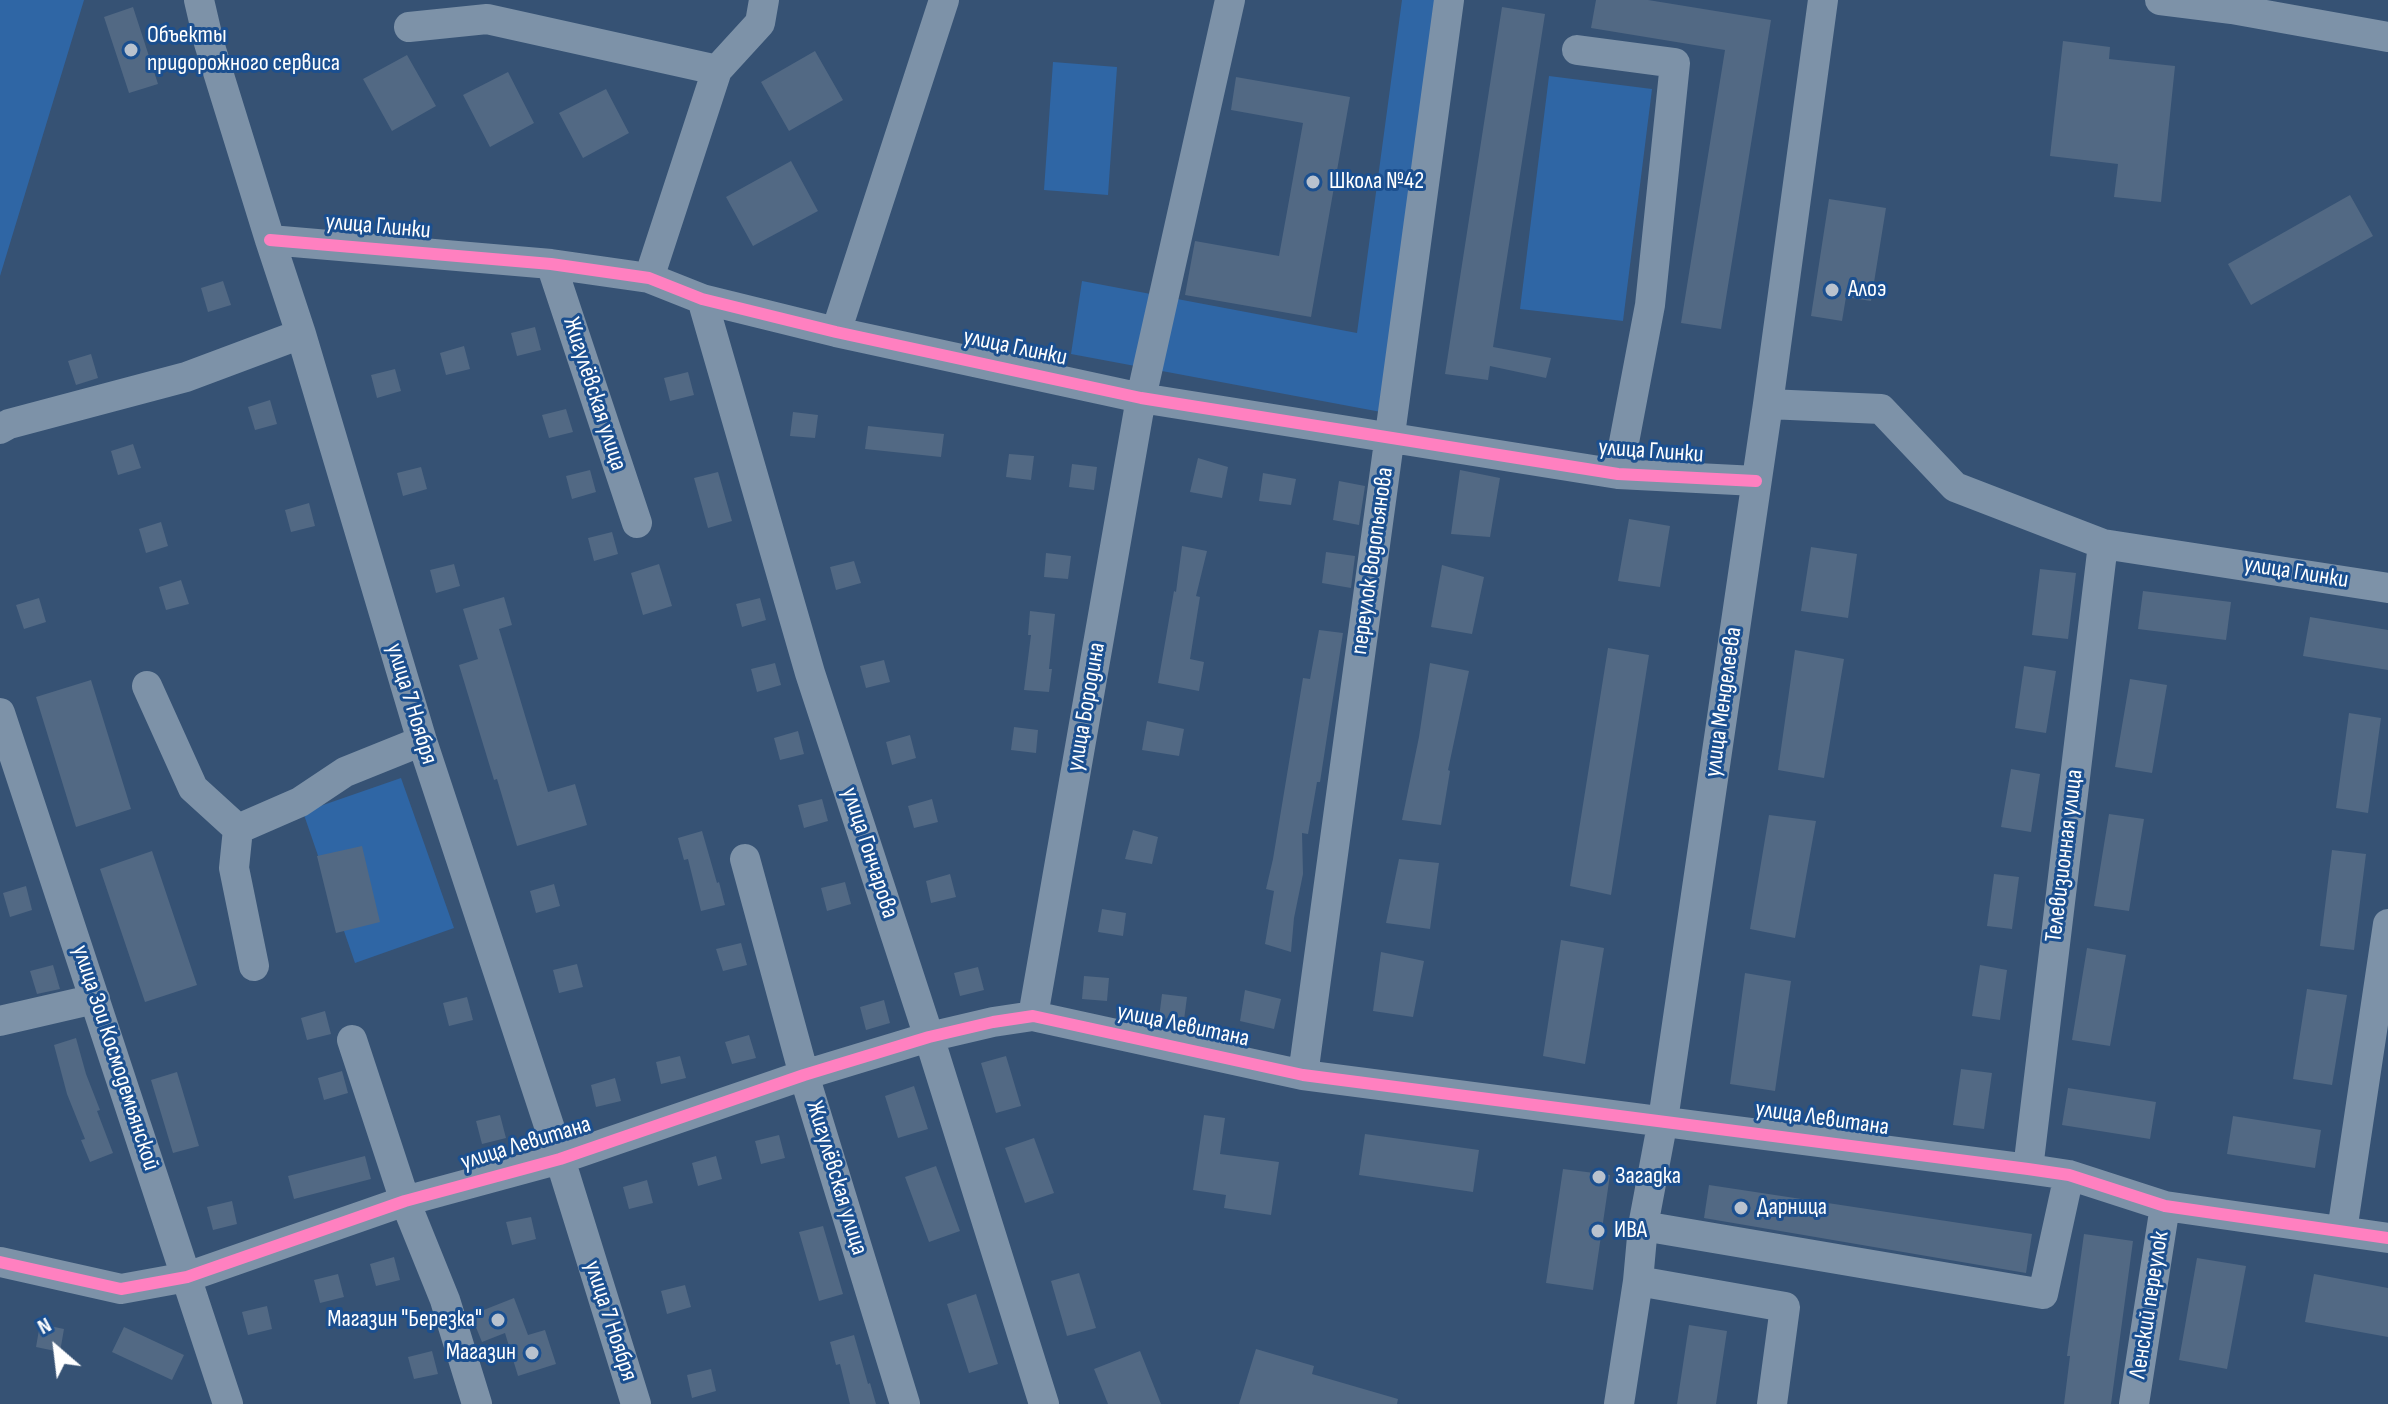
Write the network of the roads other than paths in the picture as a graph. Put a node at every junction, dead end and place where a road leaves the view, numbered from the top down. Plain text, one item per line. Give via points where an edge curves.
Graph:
1 (199, 0) edge
2 (764, 0) edge
3 (944, 0) edge
4 (1230, 0) edge
5 (1449, 0) edge
6 (1823, 0) edge
7 (2160, 0) edge
8 (482, 10) edge
9 (409, 27) dead end
10 (2388, 37) edge
11 (1577, 50) dead end
12 (717, 70) junction
13 (270, 240) junction
14 (551, 264) junction
15 (649, 278) junction
16 (702, 299) junction
17 (836, 332) junction
18 (301, 334) junction
19 (1141, 398) junction
20 (1768, 404) junction
21 (3, 422) edge
22 (1389, 438) junction
23 (1618, 474) junction
24 (1756, 481) junction
25 (637, 523) dead end
26 (2103, 544) junction
27 (2388, 588) edge
28 (147, 686) dead end
29 (0, 713) edge
30 (422, 741) junction
31 (238, 829) junction
32 (745, 859) dead end
33 (2388, 924) edge
34 (254, 966) dead end
35 (95, 999) junction
36 (1033, 1016) junction
37 (0, 1021) edge
38 (929, 1037) junction
39 (352, 1040) dead end
40 (804, 1075) junction
41 (1303, 1075) junction
42 (1663, 1120) junction
43 (560, 1159) junction
44 (2028, 1169) junction
45 (2069, 1175) junction
46 (405, 1201) junction
47 (2165, 1206) junction
48 (1643, 1226) junction
49 (2342, 1231) junction
50 (2388, 1238) edge
51 (0, 1262) edge
52 (187, 1277) junction
53 (1638, 1281) junction
54 (228, 1404) edge
55 (477, 1404) edge
56 (636, 1404) edge
57 (905, 1404) edge
58 (1044, 1404) edge
59 (1619, 1404) edge
60 (1772, 1404) edge
61 (2134, 1404) edge

1 - 13 street, улица 7 Ноября
2 - 12 street via 760,23
3 - 17 street
4 - 19 street, улица Бородина
5 - 22 street, переулок Водопьянова
6 - 20 street, улица Менделеева
7 - 10 street
8 - 9 street
8 - 12 street
11 - 23 street via 1675,63 1650,305
12 - 15 street
13 - 14 street, улица Глинки
13 - 18 street, улица 7 Ноября
14 - 15 street, улица Глинки
14 - 25 street, Жигулёвская улица
15 - 16 street, улица Глинки
16 - 17 street, улица Глинки
16 - 38 street, улица Гончарова via 810,673
17 - 19 street, улица Глинки
18 - 21 street via 186,377
18 - 30 street, улица 7 Ноября
19 - 22 street, улица Глинки
19 - 36 street, улица Бородина
20 - 24 street, улица Менделеева
20 - 26 street, улица Глинки via 1881,409 1955,487
22 - 23 street, улица Глинки
22 - 41 street, переулок Водопьянова
23 - 24 street, улица Глинки
24 - 42 street, улица Менделеева
26 - 27 street, улица Глинки
26 - 44 street, Телевизионная улица
28 - 31 street via 193,788
29 - 35 street, улица Зои Космодемьянской
30 - 31 street via 345,772 300,802
30 - 43 street, улица 7 Ноября
31 - 34 street via 234,868
32 - 40 street, Жигулёвская улица
33 - 49 street
35 - 37 street
35 - 52 street, улица Зои Космодемьянской
36 - 38 street, улица Левитана
36 - 41 street, улица Левитана
38 - 40 street, улица Левитана
38 - 58 street, улица Гончарова
39 - 46 street
40 - 43 street, улица Левитана
40 - 57 street, Жигулёвская улица
41 - 42 street, улица Левитана
42 - 44 street, улица Левитана
42 - 48 street, улица Менделеева
43 - 46 street, улица Левитана
43 - 56 street, улица 7 Ноября
44 - 45 street, улица Левитана
45 - 47 street, улица Левитана
45 - 48 street via 2043,1294
46 - 52 street, улица Левитана
46 - 55 street via 445,1300
47 - 49 street, улица Левитана
47 - 61 street, Ленский переулок
48 - 53 street, улица Менделеева
49 - 50 street, улица Левитана
51 - 52 street, улица Левитана via 121,1289
52 - 54 street, улица Зои Космодемьянской
53 - 59 street, улица Менделеева
53 - 60 street via 1785,1307

